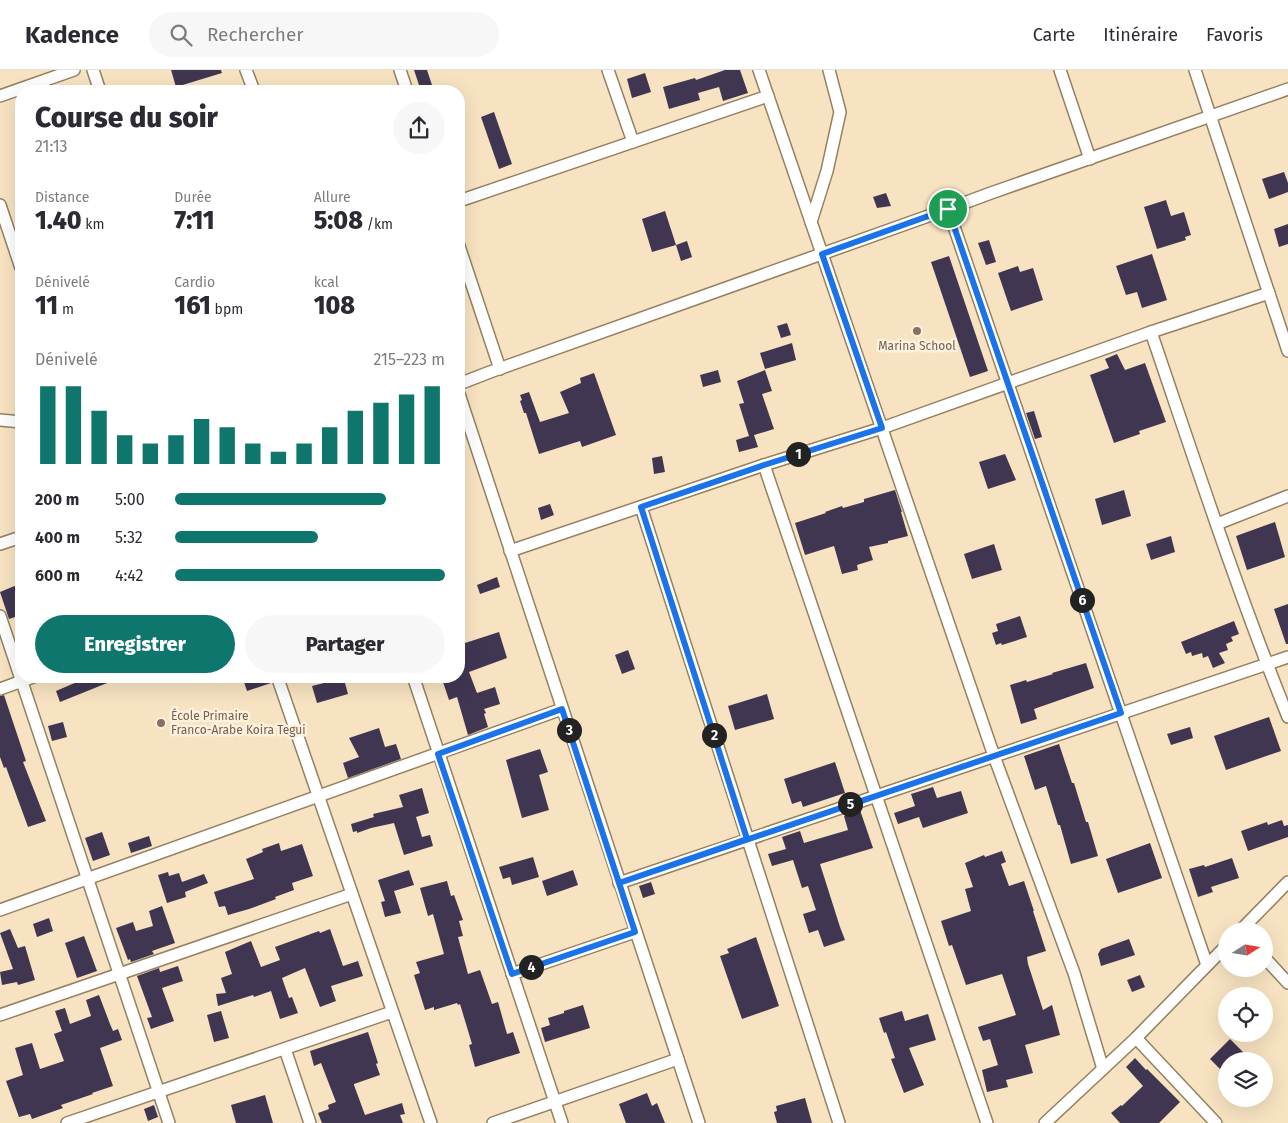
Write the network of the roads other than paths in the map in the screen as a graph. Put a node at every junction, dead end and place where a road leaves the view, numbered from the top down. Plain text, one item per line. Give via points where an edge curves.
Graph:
1 (74, 70) edge
2 (93, 70) edge
3 (246, 70) edge
4 (400, 70) edge
5 (608, 70) edge
6 (759, 70) edge
7 (829, 70) edge
8 (1060, 70) edge
9 (1194, 70) edge
10 (31, 85) edge
11 (98, 85) edge
12 (252, 85) edge
13 (405, 85) edge
14 (1288, 88) edge
15 (15, 91) edge
16 (0, 96) edge
17 (768, 96) junction
18 (1210, 116) junction
19 (633, 142) junction
20 (1090, 159) junction
21 (465, 198) edge
22 (0, 205) edge
23 (948, 209) junction
24 (812, 222) junction
25 (15, 250) edge
26 (822, 254) junction
27 (465, 264) edge
28 (1269, 293) junction
29 (1151, 332) junction
30 (1288, 350) edge
31 (500, 369) junction
32 (465, 382) edge
33 (1008, 384) junction
34 (465, 412) edge
35 (0, 420) edge
36 (15, 421) edge
37 (882, 428) junction
38 (764, 465) junction
39 (1288, 496) edge
40 (641, 507) junction
41 (1217, 524) junction
42 (15, 539) edge
43 (0, 544) edge
44 (510, 551) junction
45 (0, 616) edge
46 (1288, 657) edge
47 (15, 660) edge
48 (1267, 664) junction
49 (16, 683) edge
50 (23, 683) edge
51 (279, 683) edge
52 (415, 683) edge
53 (0, 689) edge
54 (562, 709) junction
55 (1121, 713) junction
56 (1288, 717) edge
57 (438, 754) junction
58 (994, 756) junction
59 (318, 796) junction
60 (876, 796) junction
61 (747, 839) junction
62 (88, 878) junction
63 (1288, 882) edge
64 (619, 883) junction
65 (352, 894) junction
66 (0, 910) edge
67 (1249, 922) edge
68 (635, 932) junction
69 (1218, 954) edge
70 (1207, 965) junction
71 (1273, 966) edge
72 (120, 974) junction
73 (512, 974) junction
74 (1288, 983) edge
75 (392, 1012) junction
76 (0, 1016) edge
77 (1136, 1038) junction
78 (285, 1049) junction
79 (678, 1059) junction
80 (1103, 1068) junction
81 (159, 1092) junction
82 (554, 1102) junction
83 (426, 1122) edge
84 (67, 1123) edge
85 (169, 1123) edge
86 (310, 1123) edge
87 (492, 1123) edge
88 (562, 1123) edge
89 (699, 1123) edge
90 (839, 1123) edge
91 (987, 1123) edge
92 (1045, 1123) edge
93 (1216, 1123) edge

1 - 10 street
2 - 11 street
3 - 12 street
4 - 13 street
5 - 19 street
6 - 17 street
7 - 24 street via 840,112
8 - 20 street
9 - 18 street
14 - 18 street
15 - 16 street
17 - 19 street
17 - 24 street
18 - 20 street
18 - 28 street
19 - 21 street
20 - 23 street
22 - 25 street
23 - 26 street
23 - 33 street
24 - 26 street
26 - 31 street
26 - 37 street
27 - 31 street
28 - 29 street
28 - 30 street
29 - 33 street
29 - 41 street
31 - 32 street
33 - 37 street
33 - 55 street
34 - 44 street
35 - 36 street
37 - 38 street
37 - 58 street
38 - 40 street
38 - 60 street
39 - 41 street
40 - 44 street
40 - 61 street
41 - 48 street
42 - 43 street
44 - 54 street
45 - 47 street
46 - 48 street
48 - 55 street
48 - 56 street
49 - 53 street
50 - 62 street
51 - 59 street
52 - 57 street
54 - 57 street
54 - 64 street
55 - 58 street
55 - 70 street
57 - 59 street
57 - 73 street
58 - 60 street
58 - 80 street via 1074,973
59 - 62 street
59 - 65 street
60 - 61 street
60 - 91 street
61 - 64 street
61 - 90 street
62 - 66 street
62 - 72 street
63 - 67 street
64 - 68 street
65 - 72 street
65 - 75 street
68 - 73 street
68 - 79 street
69 - 70 street
70 - 77 street
71 - 74 street
72 - 76 street
72 - 81 street
73 - 82 street
75 - 78 street
75 - 83 street
77 - 80 street
77 - 93 street
78 - 81 street
78 - 86 street
79 - 82 street
79 - 89 street
80 - 92 street
81 - 84 street
81 - 85 street
82 - 87 street
82 - 88 street

